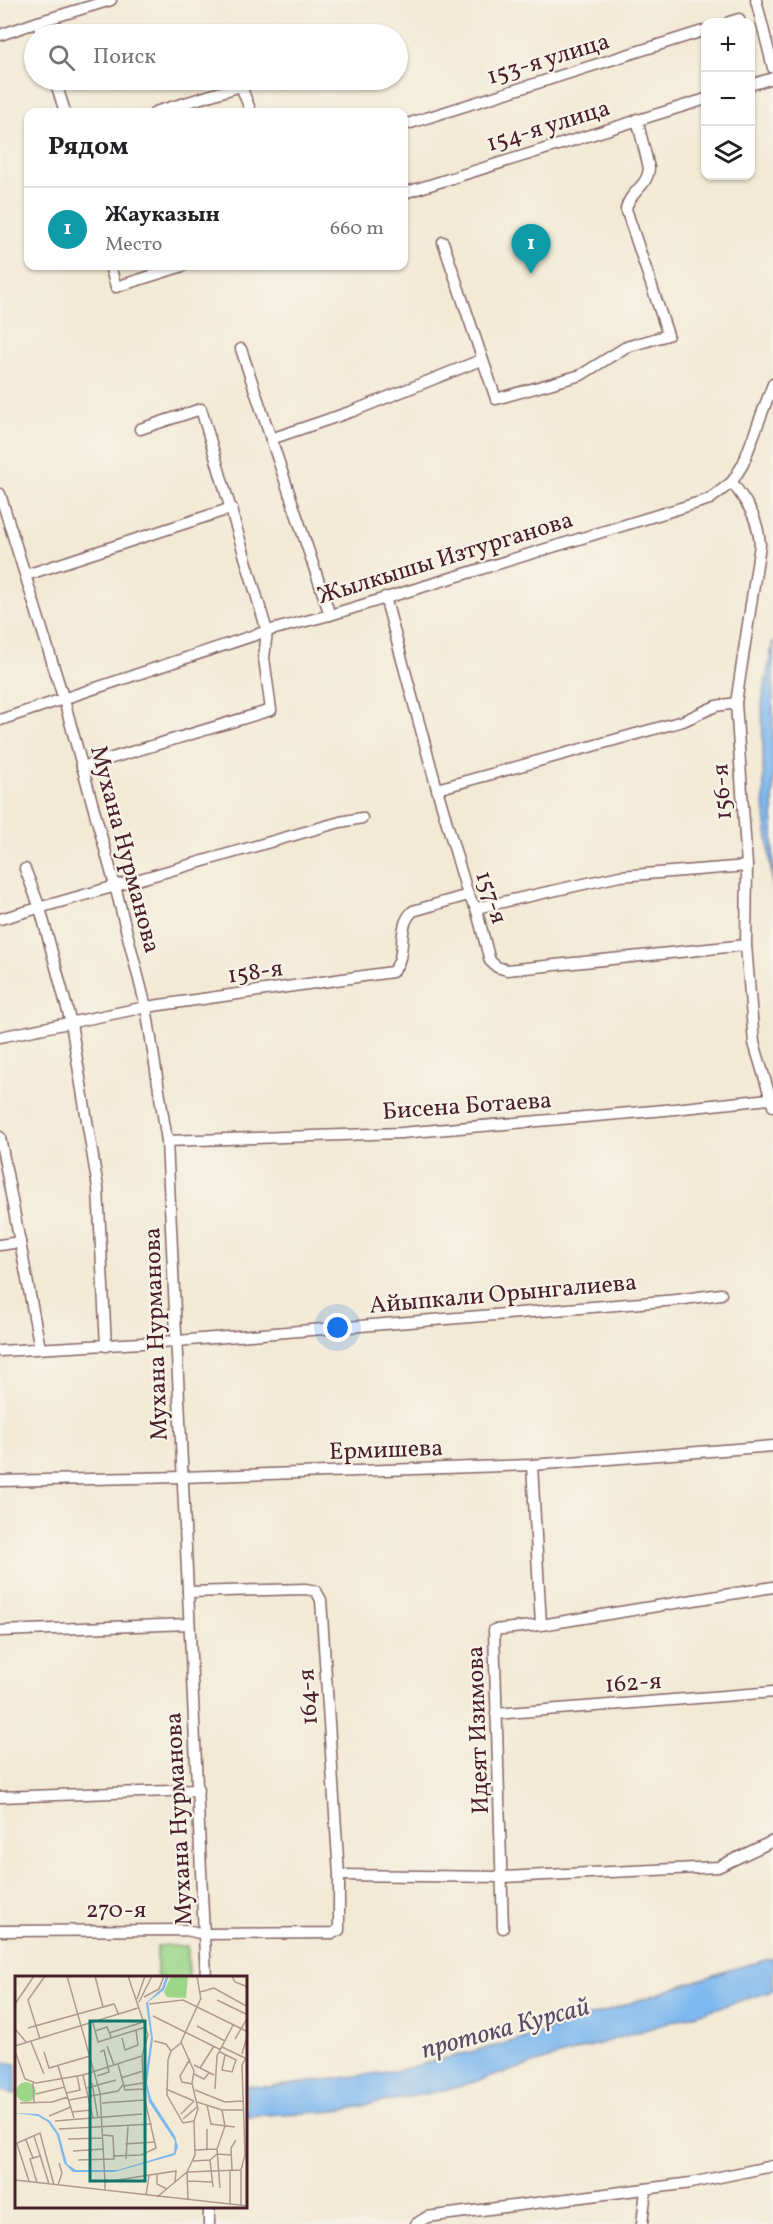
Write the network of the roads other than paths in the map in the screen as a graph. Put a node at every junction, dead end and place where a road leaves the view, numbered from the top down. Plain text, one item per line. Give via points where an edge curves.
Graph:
1 (111, 0) edge
2 (756, 0) edge
3 (38, 21) junction
4 (30, 24) edge
5 (39, 24) edge
6 (24, 26) edge
7 (701, 31) edge
8 (0, 35) edge
9 (773, 68) edge
10 (773, 78) edge
11 (755, 83) edge
12 (58, 90) edge
13 (228, 90) edge
14 (243, 90) edge
15 (701, 100) edge
16 (64, 108) edge
17 (168, 108) edge
18 (249, 108) edge
19 (637, 120) junction
20 (408, 124) edge
21 (408, 192) edge
22 (442, 242) dead end
23 (111, 270) edge
24 (170, 270) edge
25 (242, 349) dead end
26 (482, 360) junction
27 (773, 384) edge
28 (140, 429) dead end
29 (271, 439) junction
30 (732, 482) junction
31 (0, 494) edge
32 (232, 508) junction
33 (26, 575) junction
34 (385, 597) junction
35 (330, 615) junction
36 (267, 631) junction
37 (64, 700) junction
38 (736, 703) junction
39 (0, 720) edge
40 (82, 767) junction
41 (437, 789) junction
42 (362, 818) dead end
43 (747, 866) junction
44 (25, 869) dead end
45 (115, 886) junction
46 (468, 895) junction
47 (40, 908) junction
48 (476, 908) junction
49 (0, 919) edge
50 (746, 945) junction
51 (146, 1008) junction
52 (71, 1023) junction
53 (0, 1037) edge
54 (771, 1102) edge
55 (0, 1137) edge
56 (168, 1141) junction
57 (20, 1242) junction
58 (0, 1245) edge
59 (721, 1294) dead end
60 (177, 1341) junction
61 (106, 1346) junction
62 (40, 1348) junction
63 (0, 1351) edge
64 (773, 1446) edge
65 (532, 1465) junction
66 (182, 1477) junction
67 (0, 1481) edge
68 (773, 1587) edge
69 (188, 1592) junction
70 (189, 1624) junction
71 (541, 1625) junction
72 (0, 1631) edge
73 (773, 1692) edge
74 (496, 1714) junction
75 (198, 1790) junction
76 (0, 1797) edge
77 (773, 1842) edge
78 (339, 1875) junction
79 (503, 1877) junction
80 (503, 1928) dead end
81 (339, 1930) joint
82 (0, 1931) edge
83 (204, 1934) junction
84 (206, 1976) edge
85 (773, 2166) edge
86 (646, 2188) junction
87 (416, 2224) edge
88 (642, 2224) edge

1 - 3 street
2 - 9 street
3 - 4 street
3 - 5 street
6 - 8 street
7 - 20 street, 153-я улица
10 - 11 street
12 - 16 street
13 - 17 street
14 - 18 street
15 - 19 street, 154-я улица
19 - 21 street, 154-я улица
19 - 26 street via 649,175 627,200 626,209 668,335 626,347 581,375 496,399
22 - 26 street
23 - 24 street via 116,287
25 - 29 street
26 - 29 street
27 - 30 street, Жылкышы Изтурганова via 743,464
28 - 32 street via 201,409
29 - 35 street
30 - 34 street, Жылкышы Изтурганова via 710,499
30 - 38 street, 156-я via 753,513 760,545
31 - 33 street, Мухана Нурманова
32 - 33 street
32 - 36 street
33 - 37 street, Мухана Нурманова
34 - 35 street, Жылкышы Изтурганова
34 - 41 street, 157-я
35 - 36 street, Жылкышы Изтурганова
36 - 37 street, Жылкышы Изтурганова
36 - 40 street via 264,658 271,710
37 - 39 street, Жылкышы Изтурганова
37 - 40 street, Мухана Нурманова
38 - 41 street
38 - 43 street, 156-я
40 - 45 street, Мухана Нурманова
41 - 46 street, 157-я
42 - 45 street
43 - 48 street via 620,876
43 - 50 street, 156-я
44 - 47 street
45 - 47 street
45 - 51 street, Мухана Нурманова
46 - 48 street, 157-я
46 - 51 street, 158-я via 413,911 406,917 400,962 392,972
47 - 49 street
47 - 52 street
48 - 50 street, 157-я via 490,961 507,970
50 - 54 street, 156-я via 754,1043
51 - 52 street, 158-я
51 - 56 street, Мухана Нурманова
52 - 53 street, 158-я
52 - 61 street via 98,1188
54 - 56 street, Бисена Ботаева via 401,1133
55 - 57 street
56 - 60 street, Мухана Нурманова
57 - 58 street
57 - 62 street
59 - 60 street, Айыпкали Орынгалиева
60 - 61 street, Айыпкали Орынгалиева
60 - 66 street, Мухана Нурманова
61 - 62 street, Айыпкали Орынгалиева
62 - 63 street, Айыпкали Орынгалиева
64 - 65 street, Ермишева
65 - 66 street, Ермишева
65 - 71 street
66 - 67 street, Ермишева
66 - 69 street, Мухана Нурманова
68 - 71 street
69 - 70 street, Мухана Нурманова
69 - 78 street, 164-я via 306,1589 316,1591 321,1600
70 - 72 street
70 - 75 street, Мухана Нурманова
71 - 74 street, Идеят Изимова via 494,1630
73 - 74 street, 162-я
74 - 79 street, Идеят Изимова
75 - 76 street
75 - 83 street, Мухана Нурманова
77 - 79 street via 718,1867
78 - 79 street
78 - 81 street, 164-я
79 - 80 street, Идеят Изимова
81 - 83 street, 270-я
82 - 83 street, 270-я via 186,1930
83 - 84 street, Мухана Нурманова
85 - 86 street
86 - 87 street via 428,2217
86 - 88 street

